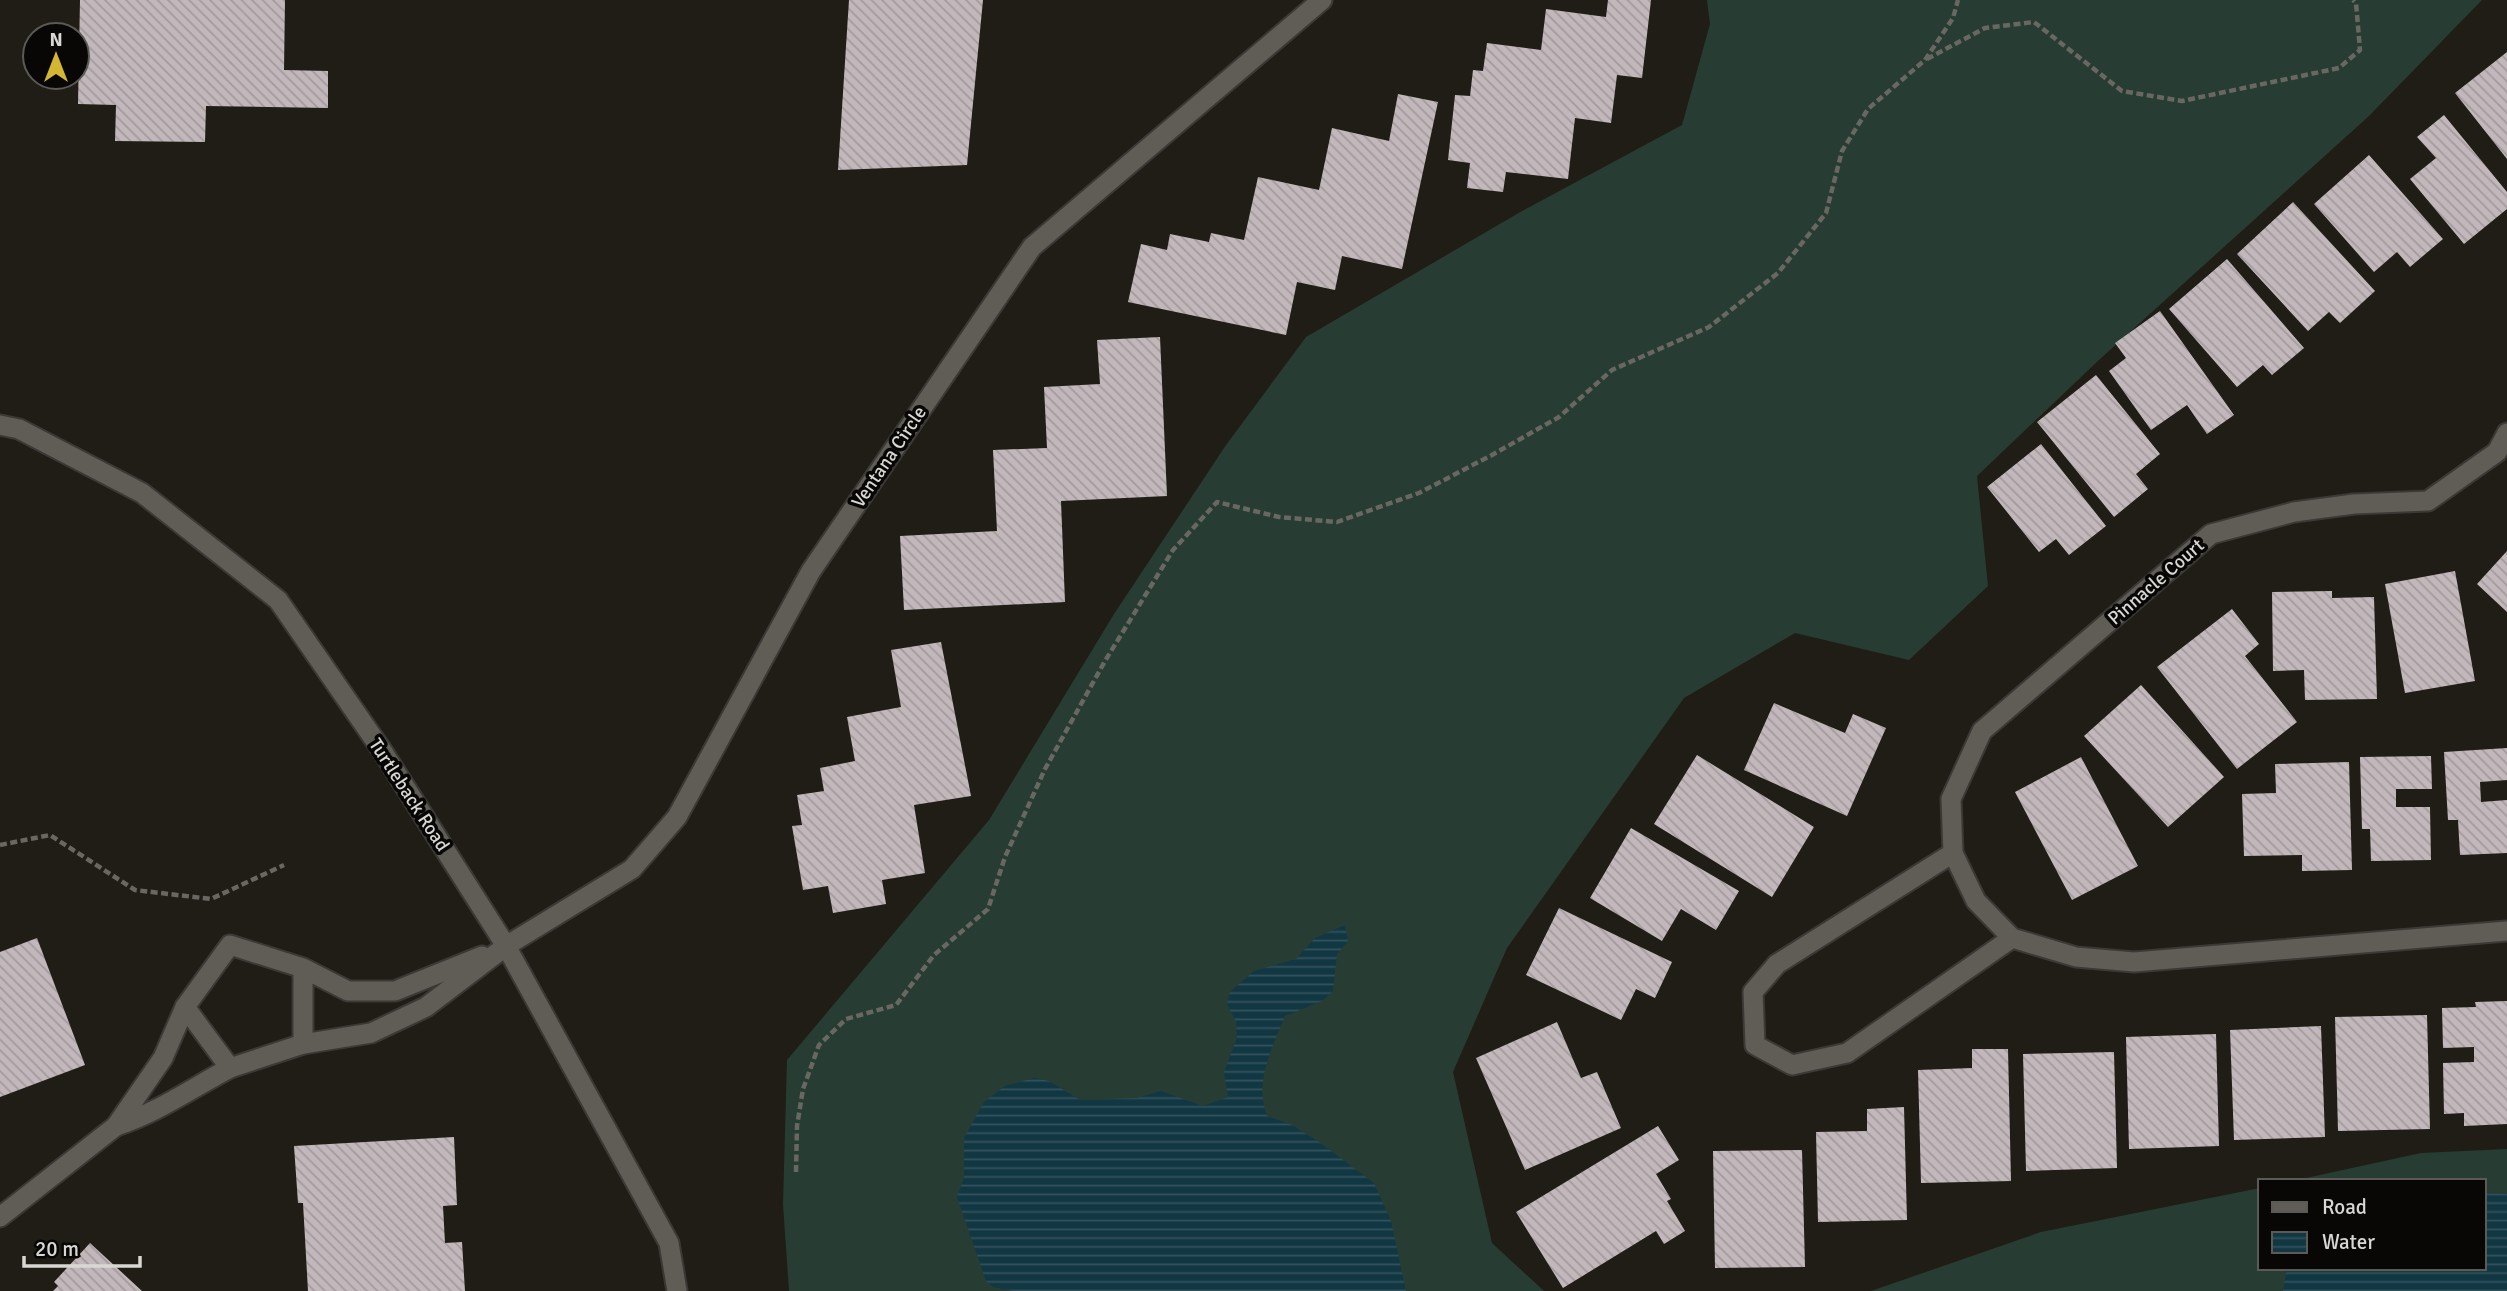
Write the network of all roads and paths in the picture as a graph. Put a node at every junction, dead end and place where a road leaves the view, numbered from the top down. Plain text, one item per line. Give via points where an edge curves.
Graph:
1 (1322, 0) edge
2 (1958, 0) edge
3 (2353, 0) edge
4 (1925, 60) junction
5 (0, 425) edge
6 (2507, 433) edge
7 (0, 845) edge
8 (1953, 853) junction
9 (284, 865) dead end
10 (2507, 931) edge
11 (2012, 937) junction
12 (506, 946) junction
13 (303, 968) junction
14 (185, 1007) junction
15 (303, 1044) junction
16 (230, 1068) junction
17 (116, 1126) junction
18 (796, 1172) dead end
19 (0, 1217) edge
20 (677, 1291) edge

1 - 12 street, Ventana Circle via 1032,247 811,571 677,817 632,869
2 - 4 path via 1953,18
3 - 4 path via 2360,50 2339,68 2182,101 2122,91 2034,22 1985,28
4 - 18 path via 1868,109 1842,151 1826,213 1778,273 1709,327 1612,370 1559,417 1419,493 1337,522 1279,517 1217,502 1173,550 1105,661 1045,769 1005,857 988,909 934,955 896,1005 846,1019 819,1045 803,1089
5 - 12 street, Turtleback Road via 19,429 142,493 278,600 383,752
6 - 8 street, Pinnacle Court via 2497,452 2428,501 2294,512 2211,534 1982,731 1951,799
7 - 9 path via 50,835 135,890 211,899
8 - 11 street, Pinnacle Court via 1976,901
8 - 11 street via 1777,964 1753,992 1755,1045 1792,1065 1847,1053
10 - 11 street, Pinnacle Court via 2134,962 2076,957
12 - 13 street via 395,991 348,991
12 - 15 street via 426,1007 372,1033
12 - 20 street, Turtleback Road via 669,1243
13 - 14 street via 230,945
13 - 15 street
14 - 16 street
14 - 17 street via 163,1058
15 - 16 street
16 - 17 street via 148,1116
17 - 19 street

